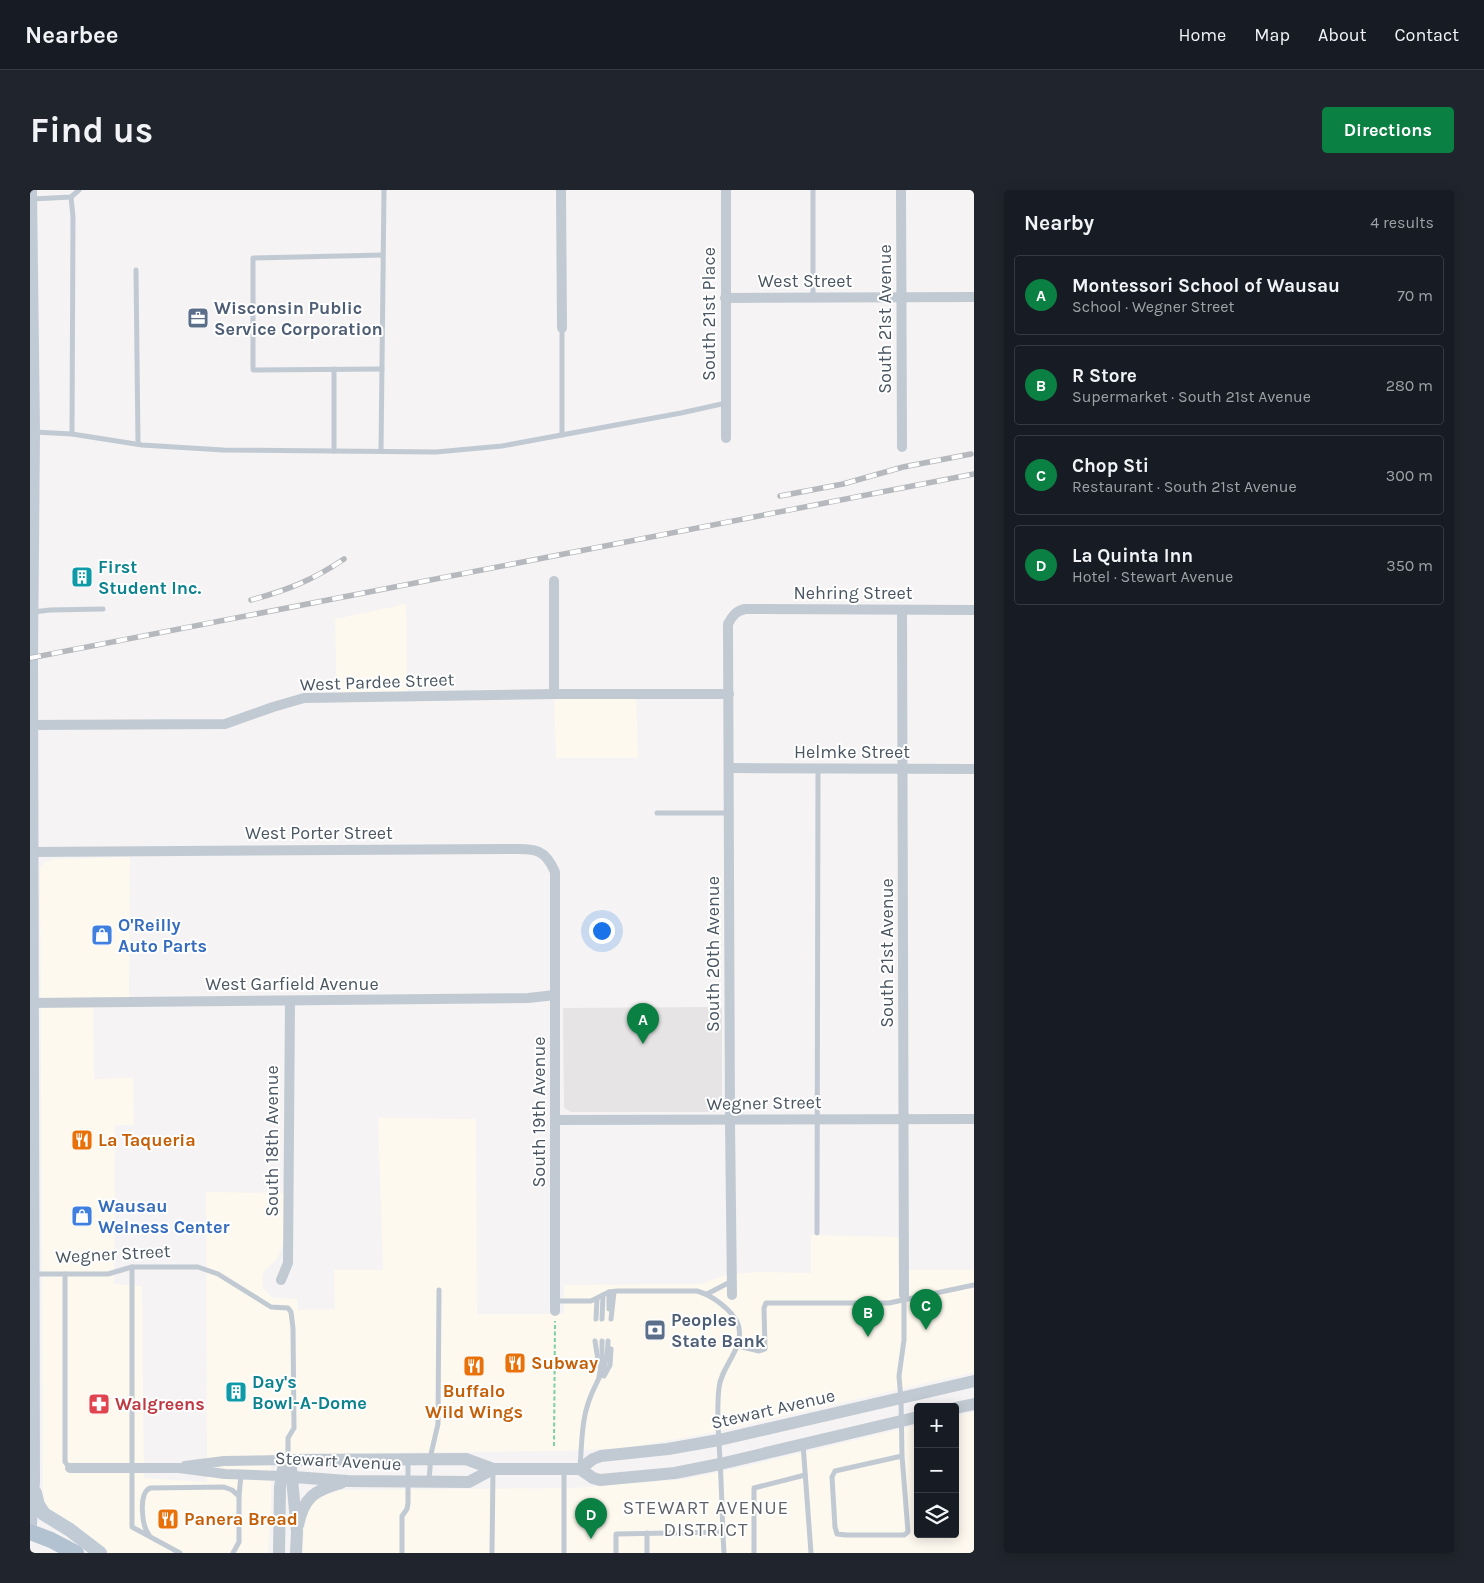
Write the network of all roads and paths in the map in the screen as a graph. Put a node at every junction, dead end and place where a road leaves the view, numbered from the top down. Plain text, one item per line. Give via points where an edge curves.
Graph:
1 (31, 190) edge
2 (79, 190) edge
3 (384, 190) edge
4 (561, 190) edge
5 (726, 190) edge
6 (813, 190) edge
7 (901, 190) edge
8 (30, 194) edge
9 (71, 197) junction
10 (30, 199) edge
11 (383, 255) junction
12 (136, 270) dead end
13 (31, 279) edge
14 (901, 297) junction
15 (974, 297) edge
16 (725, 298) junction
17 (813, 298) junction
18 (562, 328) joint
19 (334, 369) junction
20 (382, 369) junction
21 (726, 403) junction
22 (32, 432) edge
23 (72, 434) junction
24 (562, 435) junction
25 (726, 438) dead end
26 (138, 444) junction
27 (902, 447) dead end
28 (334, 451) junction
29 (381, 451) junction
30 (31, 498) edge
31 (554, 581) dead end
32 (103, 609) dead end
33 (902, 610) junction
34 (974, 610) edge
35 (31, 613) edge
36 (734, 614) joint
37 (554, 694) junction
38 (728, 694) junction
39 (31, 725) edge
40 (729, 768) junction
41 (818, 768) junction
42 (903, 768) junction
43 (974, 769) edge
44 (657, 813) dead end
45 (729, 813) junction
46 (31, 852) edge
47 (555, 914) joint
48 (555, 995) junction
49 (290, 1001) junction
50 (31, 1003) edge
51 (974, 1118) edge
52 (818, 1119) junction
53 (904, 1119) junction
54 (554, 1120) junction
55 (730, 1120) junction
56 (817, 1233) dead end
57 (132, 1267) junction
58 (31, 1274) edge
59 (65, 1274) junction
60 (281, 1280) dead end
61 (732, 1281) junction
62 (974, 1285) edge
63 (439, 1290) dead end
64 (611, 1292) junction
65 (707, 1294) junction
66 (732, 1295) dead end
67 (603, 1296) junction
68 (904, 1298) junction
69 (597, 1299) junction
70 (555, 1306) junction
71 (596, 1319) dead end
72 (595, 1341) dead end
73 (602, 1341) dead end
74 (610, 1341) dead end
75 (738, 1346) junction
76 (974, 1381) edge
77 (598, 1382) junction
78 (901, 1398) junction
79 (974, 1404) edge
80 (959, 1407) edge
81 (914, 1418) edge
82 (901, 1421) junction
83 (719, 1440) junction
84 (803, 1444) junction
85 (554, 1446) dead end
86 (902, 1456) junction
87 (408, 1459) junction
88 (431, 1459) junction
89 (288, 1460) junction
90 (720, 1464) junction
91 (70, 1468) joint
92 (133, 1468) junction
93 (179, 1468) junction
94 (580, 1468) junction
95 (492, 1469) junction
96 (564, 1469) junction
97 (242, 1475) junction
98 (805, 1475) junction
99 (287, 1476) junction
100 (33, 1481) junction
101 (347, 1481) junction
102 (408, 1482) junction
103 (429, 1482) junction
104 (239, 1500) junction
105 (30, 1524) edge
106 (30, 1532) edge
107 (297, 1532) junction
108 (723, 1532) junction
109 (647, 1533) junction
110 (151, 1538) junction
111 (76, 1553) edge
112 (100, 1553) edge
113 (180, 1553) edge
114 (233, 1553) edge
115 (278, 1553) edge
116 (296, 1553) edge
117 (402, 1553) edge
118 (492, 1553) edge
119 (564, 1553) edge
120 (616, 1553) edge
121 (647, 1553) edge
122 (724, 1553) edge
123 (754, 1553) edge
124 (812, 1553) edge

1 - 8 main road
2 - 9 lane
3 - 11 lane
4 - 18 street
5 - 16 street, South 21st Place
6 - 17 lane
7 - 14 street, South 21st Avenue
8 - 10 main road
9 - 10 lane
9 - 23 lane
10 - 13 main road
11 - 19 lane via 253,258 253,370
11 - 20 lane
12 - 26 lane
13 - 22 main road
14 - 15 street, West Street
14 - 17 street, West Street
14 - 27 street, South 21st Avenue
16 - 17 street, West Street
16 - 21 street, South 21st Place
18 - 24 lane
19 - 20 lane
19 - 28 lane
20 - 29 lane
21 - 24 lane
21 - 25 street, South 21st Place
22 - 23 lane
22 - 30 main road
23 - 26 lane
24 - 29 lane via 466,450
26 - 28 lane via 223,450
28 - 29 lane
30 - 35 main road
31 - 37 street
32 - 35 lane
33 - 34 street, Nehring Street
33 - 36 street, Nehring Street via 745,609
33 - 42 street, South 21st Avenue
35 - 39 main road
36 - 38 street, South 20th Avenue via 728,624
37 - 38 street, West Pardee Street
37 - 39 street, West Pardee Street via 304,698 225,724
38 - 40 street, South 20th Avenue
39 - 46 main road
40 - 41 street, Helmke Street
40 - 45 street, South 20th Avenue
41 - 42 street, Helmke Street
41 - 52 lane
42 - 43 street, Helmke Street
42 - 53 street, South 21st Avenue
44 - 45 lane
45 - 55 street, South 20th Avenue
46 - 47 street, West Porter Street via 536,850 546,856 555,872
46 - 50 main road
47 - 48 street, South 19th Avenue
48 - 49 street, West Garfield Avenue
48 - 54 street, South 19th Avenue
49 - 50 street, West Garfield Avenue
49 - 60 street, South 18th Avenue via 288,1263
50 - 58 main road
51 - 53 street, Wegner Street
52 - 53 street, Wegner Street
52 - 55 street, Wegner Street
52 - 56 lane
53 - 68 street, South 21st Avenue
54 - 55 street, Wegner Street
54 - 70 street, South 19th Avenue
55 - 61 street, South 20th Avenue
57 - 59 lane, Wegner Street via 108,1274
57 - 89 lane, Wegner Street via 198,1267 218,1274 271,1307 288,1308 292,1320 294,1428 288,1438
57 - 92 lane
58 - 59 lane, Wegner Street
58 - 100 main road
59 - 91 lane via 65,1462
61 - 65 lane
61 - 66 street, South 20th Avenue
62 - 68 lane
63 - 88 lane via 438,1424
64 - 65 lane via 688,1291
64 - 67 lane
64 - 67 lane via 607,1319
65 - 75 lane via 717,1300 737,1323
67 - 69 lane
68 - 75 lane via 870,1304 766,1303 765,1349 759,1351
68 - 78 lane via 904,1340 899,1376
69 - 70 lane
69 - 71 lane
70 - 85 path
72 - 77 lane
73 - 77 lane
74 - 77 lane via 610,1365
75 - 83 lane via 724,1369 720,1383
76 - 78 street, Stewart Avenue
77 - 94 lane via 587,1406
78 - 82 lane
78 - 83 street, Stewart Avenue
79 - 80 street
81 - 82 street
82 - 84 street
82 - 86 lane
83 - 90 lane
83 - 94 street, Stewart Avenue via 601,1456
84 - 90 street
84 - 98 lane
86 - 86 lane via 907,1533 837,1534 832,1477 835,1471
87 - 88 street, Stewart Avenue
87 - 89 street, Stewart Avenue
87 - 102 lane
88 - 95 street, Stewart Avenue via 468,1459
88 - 103 lane
89 - 93 street, Stewart Avenue via 224,1461
89 - 99 street
90 - 94 street via 604,1480 592,1478
90 - 108 lane
91 - 92 street, Stewart Avenue
92 - 93 street, Stewart Avenue
92 - 110 lane via 132,1528
93 - 97 street, Stewart Avenue
94 - 96 street, Stewart Avenue
95 - 96 street, Stewart Avenue
95 - 103 street, Stewart Avenue via 471,1481
95 - 118 lane
96 - 119 lane
97 - 99 street, Stewart Avenue
97 - 104 lane
98 - 123 lane via 754,1488
98 - 124 lane
99 - 101 street, Stewart Avenue
99 - 107 street
99 - 115 street via 278,1511
100 - 105 main road
100 - 112 main road via 36,1500 44,1514
101 - 102 street, Stewart Avenue
101 - 107 street via 326,1487 310,1497
102 - 103 street, Stewart Avenue
102 - 117 lane via 408,1506 402,1516
104 - 110 lane via 229,1488 148,1488 144,1494 144,1523
104 - 114 lane via 239,1542
106 - 111 main road
107 - 116 street
108 - 109 lane
108 - 122 lane
109 - 120 lane via 616,1534
109 - 121 lane
110 - 113 lane

